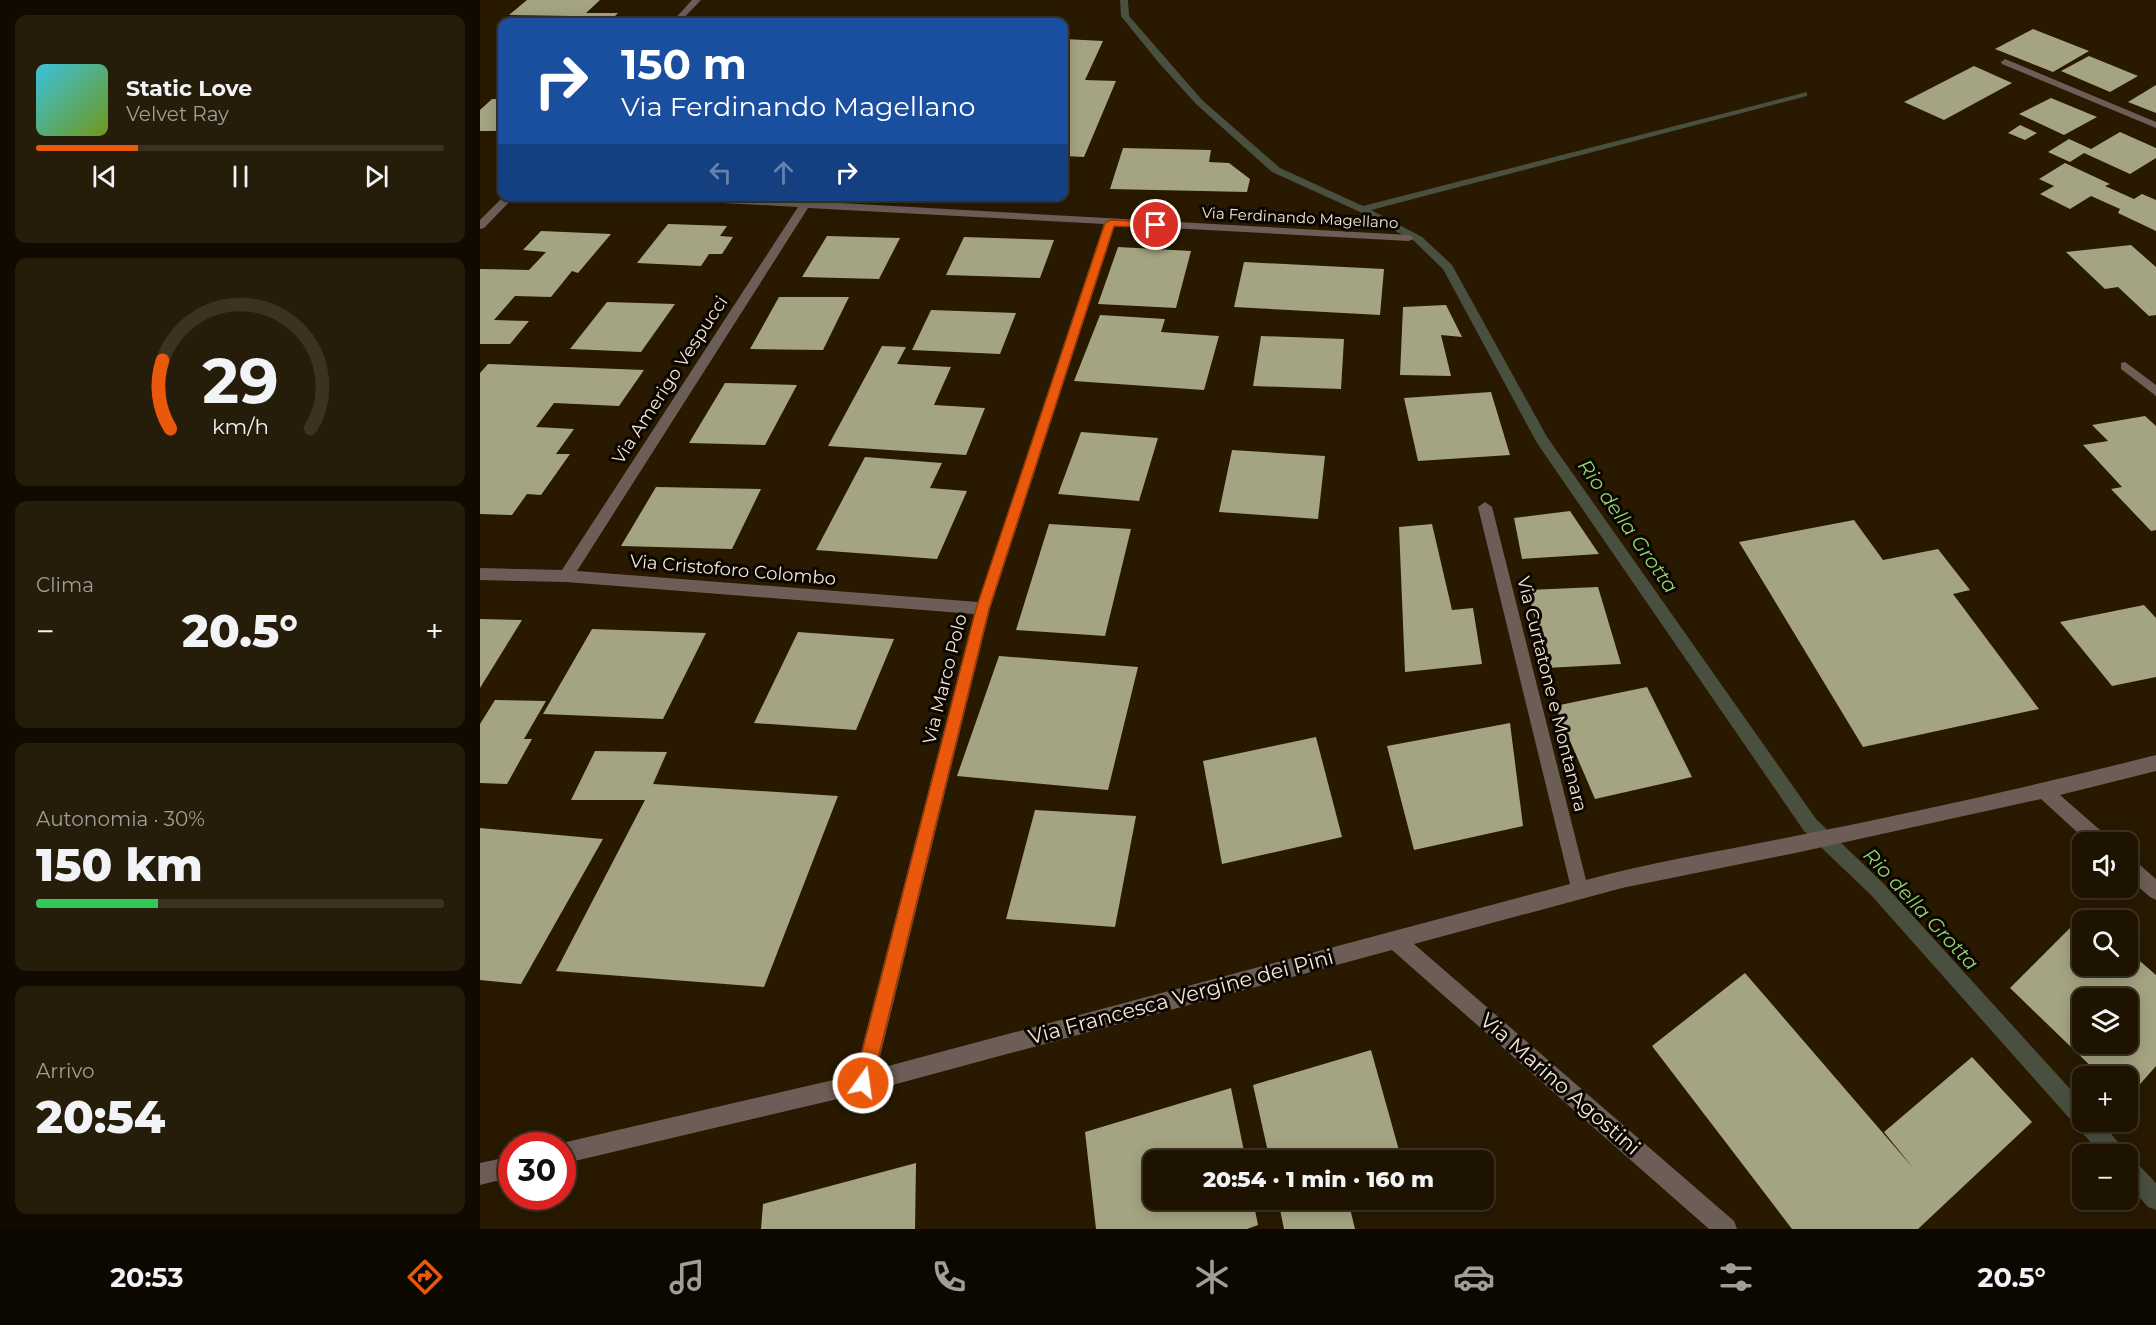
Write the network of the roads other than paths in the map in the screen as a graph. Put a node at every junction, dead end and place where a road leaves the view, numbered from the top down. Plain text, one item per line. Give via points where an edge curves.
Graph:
1 (697, 0) edge
2 (680, 18) edge
3 (2005, 62) dead end
4 (2156, 125) edge
5 (505, 201) edge
6 (747, 201) edge
7 (805, 204) junction
8 (1110, 223) junction
9 (480, 226) edge
10 (1409, 238) dead end
11 (2125, 366) dead end
12 (2156, 392) edge
13 (1485, 507) dead end
14 (480, 574) edge
15 (566, 576) junction
16 (983, 609) junction
17 (2156, 763) edge
18 (2044, 791) junction
19 (2090, 832) edge
20 (2138, 875) edge
21 (1580, 890) junction
22 (2156, 891) edge
23 (1395, 940) junction
24 (863, 1083) junction
25 (576, 1151) edge
26 (498, 1170) edge
27 (480, 1174) edge
28 (1726, 1229) edge

1 - 2 street
3 - 4 street
5 - 9 street
6 - 7 street, Via Ferdinando Magellano
7 - 8 street, Via Ferdinando Magellano
7 - 15 street, Via Amerigo Vespucci
8 - 10 street, Via Ferdinando Magellano
8 - 16 street, Via Marco Polo
11 - 12 street
13 - 21 street, Via Curtatone e Montanara
14 - 15 street, Via Cristoforo Colombo
15 - 16 street, Via Cristoforo Colombo
16 - 24 street, Via Marco Polo
17 - 18 street
18 - 19 street
18 - 21 street, Via Francesca Vergine dei Pini
20 - 22 street
21 - 23 street, Via Francesca Vergine dei Pini
23 - 24 street, Via Francesca Vergine dei Pini
23 - 28 street, Via Marino Agostini
24 - 25 street, Via Francesca Vergine dei Pini
26 - 27 street

